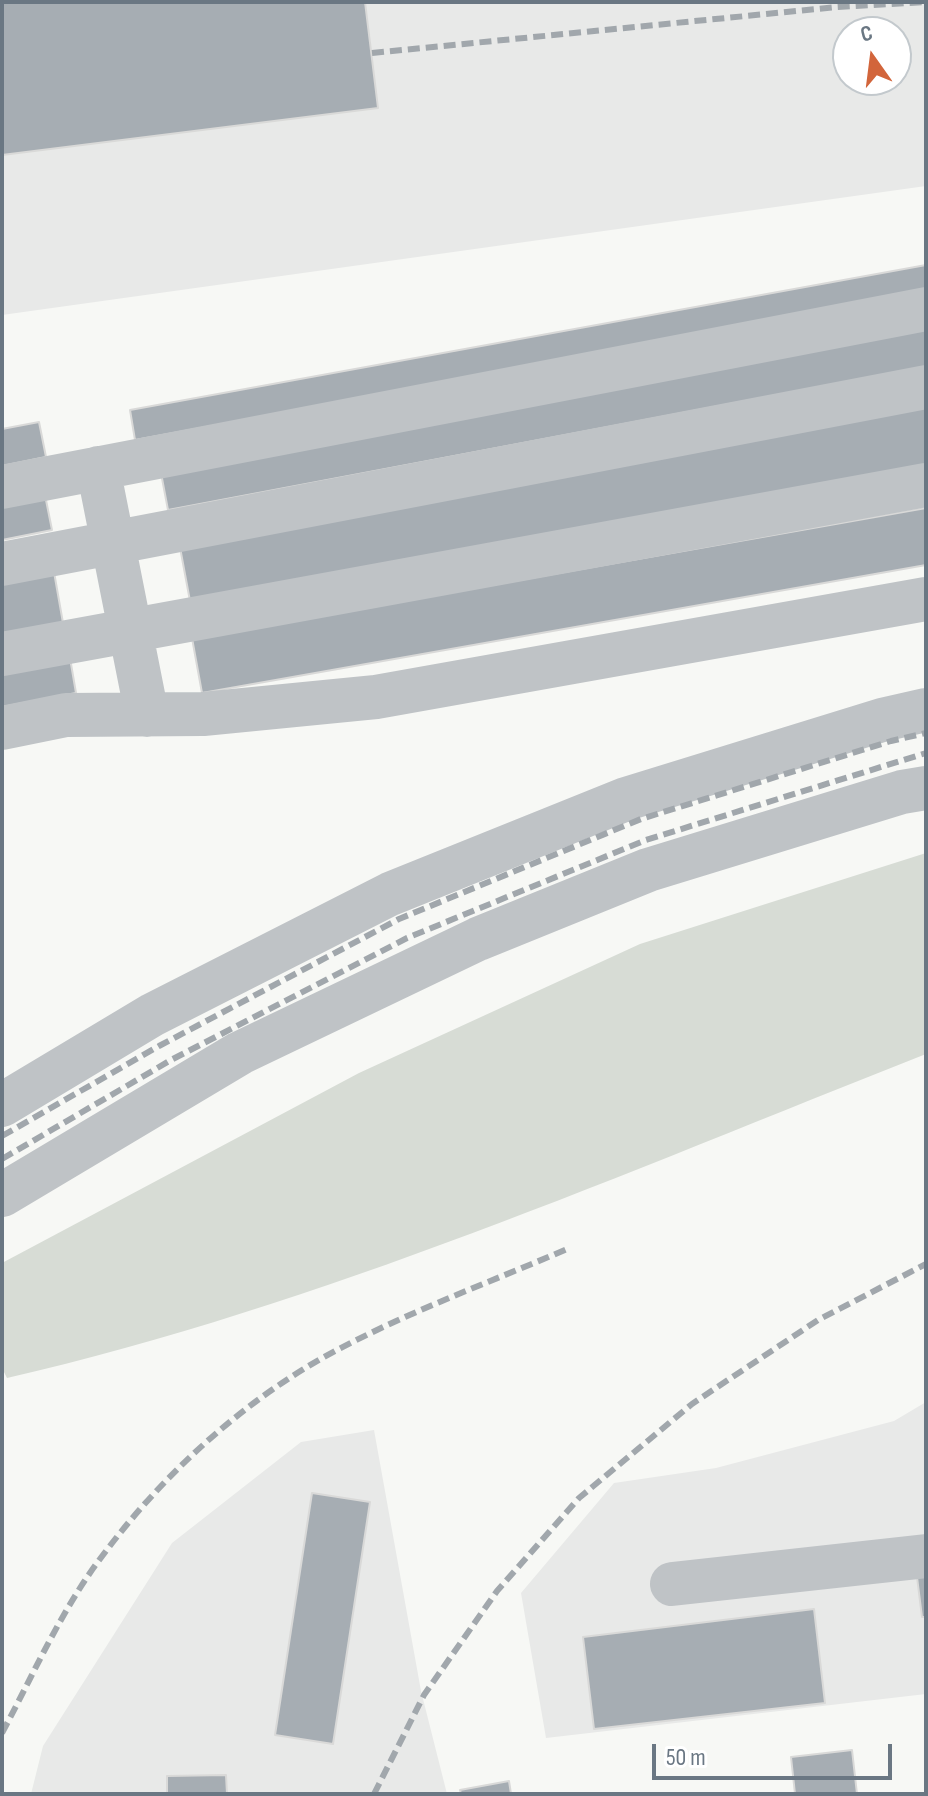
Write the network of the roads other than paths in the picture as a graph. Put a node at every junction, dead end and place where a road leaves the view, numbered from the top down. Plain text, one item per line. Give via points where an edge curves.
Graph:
1 (926, 309) edge
2 (926, 387) edge
3 (98, 468) junction
4 (926, 485) edge
5 (2, 487) edge
6 (111, 543) junction
7 (2, 564) edge
8 (926, 599) edge
9 (132, 629) junction
10 (2, 654) edge
11 (926, 710) edge
12 (147, 715) junction
13 (2, 728) edge
14 (926, 788) edge
15 (2, 1105) edge
16 (2, 1195) edge
17 (926, 1556) edge
18 (672, 1584) dead end

1 - 3 lane
2 - 6 lane
3 - 5 lane
3 - 6 lane
4 - 9 lane
6 - 7 lane
6 - 9 lane
8 - 12 lane via 376,697
9 - 10 lane
9 - 12 lane
11 - 15 lane via 626,799 390,894 152,1015
12 - 13 lane via 66,715
14 - 16 lane via 648,870 478,939 240,1053
17 - 18 lane

